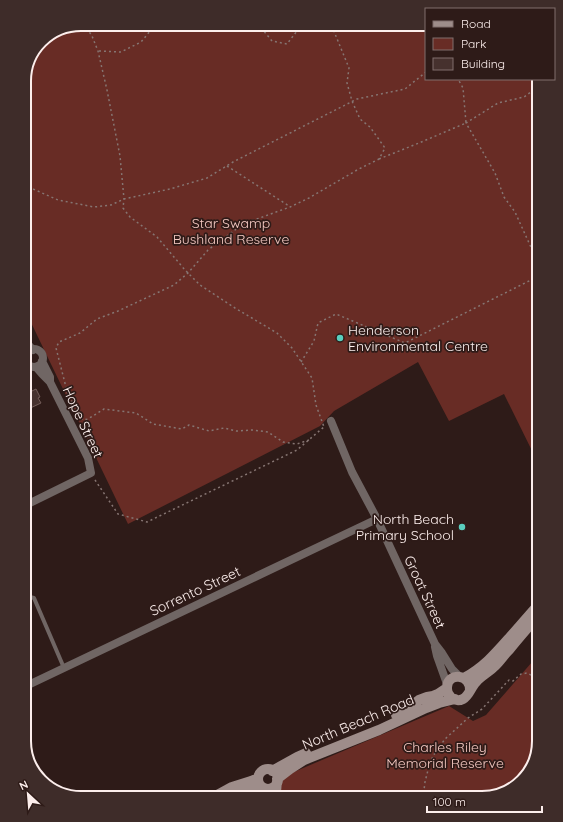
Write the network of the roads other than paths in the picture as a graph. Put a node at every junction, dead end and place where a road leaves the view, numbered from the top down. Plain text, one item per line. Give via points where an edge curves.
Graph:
1 (33, 350) edge
2 (42, 361) junction
3 (31, 368) edge
4 (31, 368) edge
5 (50, 382) junction
6 (331, 420) road end
7 (31, 503) edge
8 (377, 519) junction
9 (31, 597) edge
10 (532, 612) edge
11 (532, 623) edge
12 (435, 644) junction
13 (64, 668) junction
14 (462, 677) junction
15 (31, 684) edge
16 (447, 686) junction
17 (470, 690) junction
18 (455, 699) junction
19 (275, 777) junction
20 (260, 784) junction
21 (225, 791) edge
22 (246, 791) edge
23 (264, 791) edge
24 (276, 791) edge

1 - 2 street via 41,353
2 - 3 street via 40,365
2 - 5 street, Hope Street
4 - 5 street, Hope Street
5 - 7 street, Hope Street via 88,458 91,473
6 - 8 street, Groat Street via 352,472
8 - 12 street, Groat Street
8 - 13 street, Sorrento Street
9 - 13 lane via 34,598
10 - 14 main road, North Beach Road via 492,658 471,674
11 - 17 main road, North Beach Road via 496,666
12 - 14 street, Groat Street via 452,669
12 - 16 street, Groat Street
13 - 15 street, Sorrento Street
14 - 16 main road, North Beach Road via 452,678
14 - 17 main road via 468,682
16 - 18 main road via 449,695
16 - 19 main road, North Beach Road via 438,694 419,700 407,709 350,737 297,757
17 - 18 main road, North Beach Road via 461,700
18 - 19 main road, North Beach Road via 426,708 304,760
19 - 20 main road via 276,784 272,788 266,789
19 - 20 main road via 266,770 263,771
19 - 24 main road
20 - 21 main road via 251,781
20 - 22 main road
20 - 23 main road

